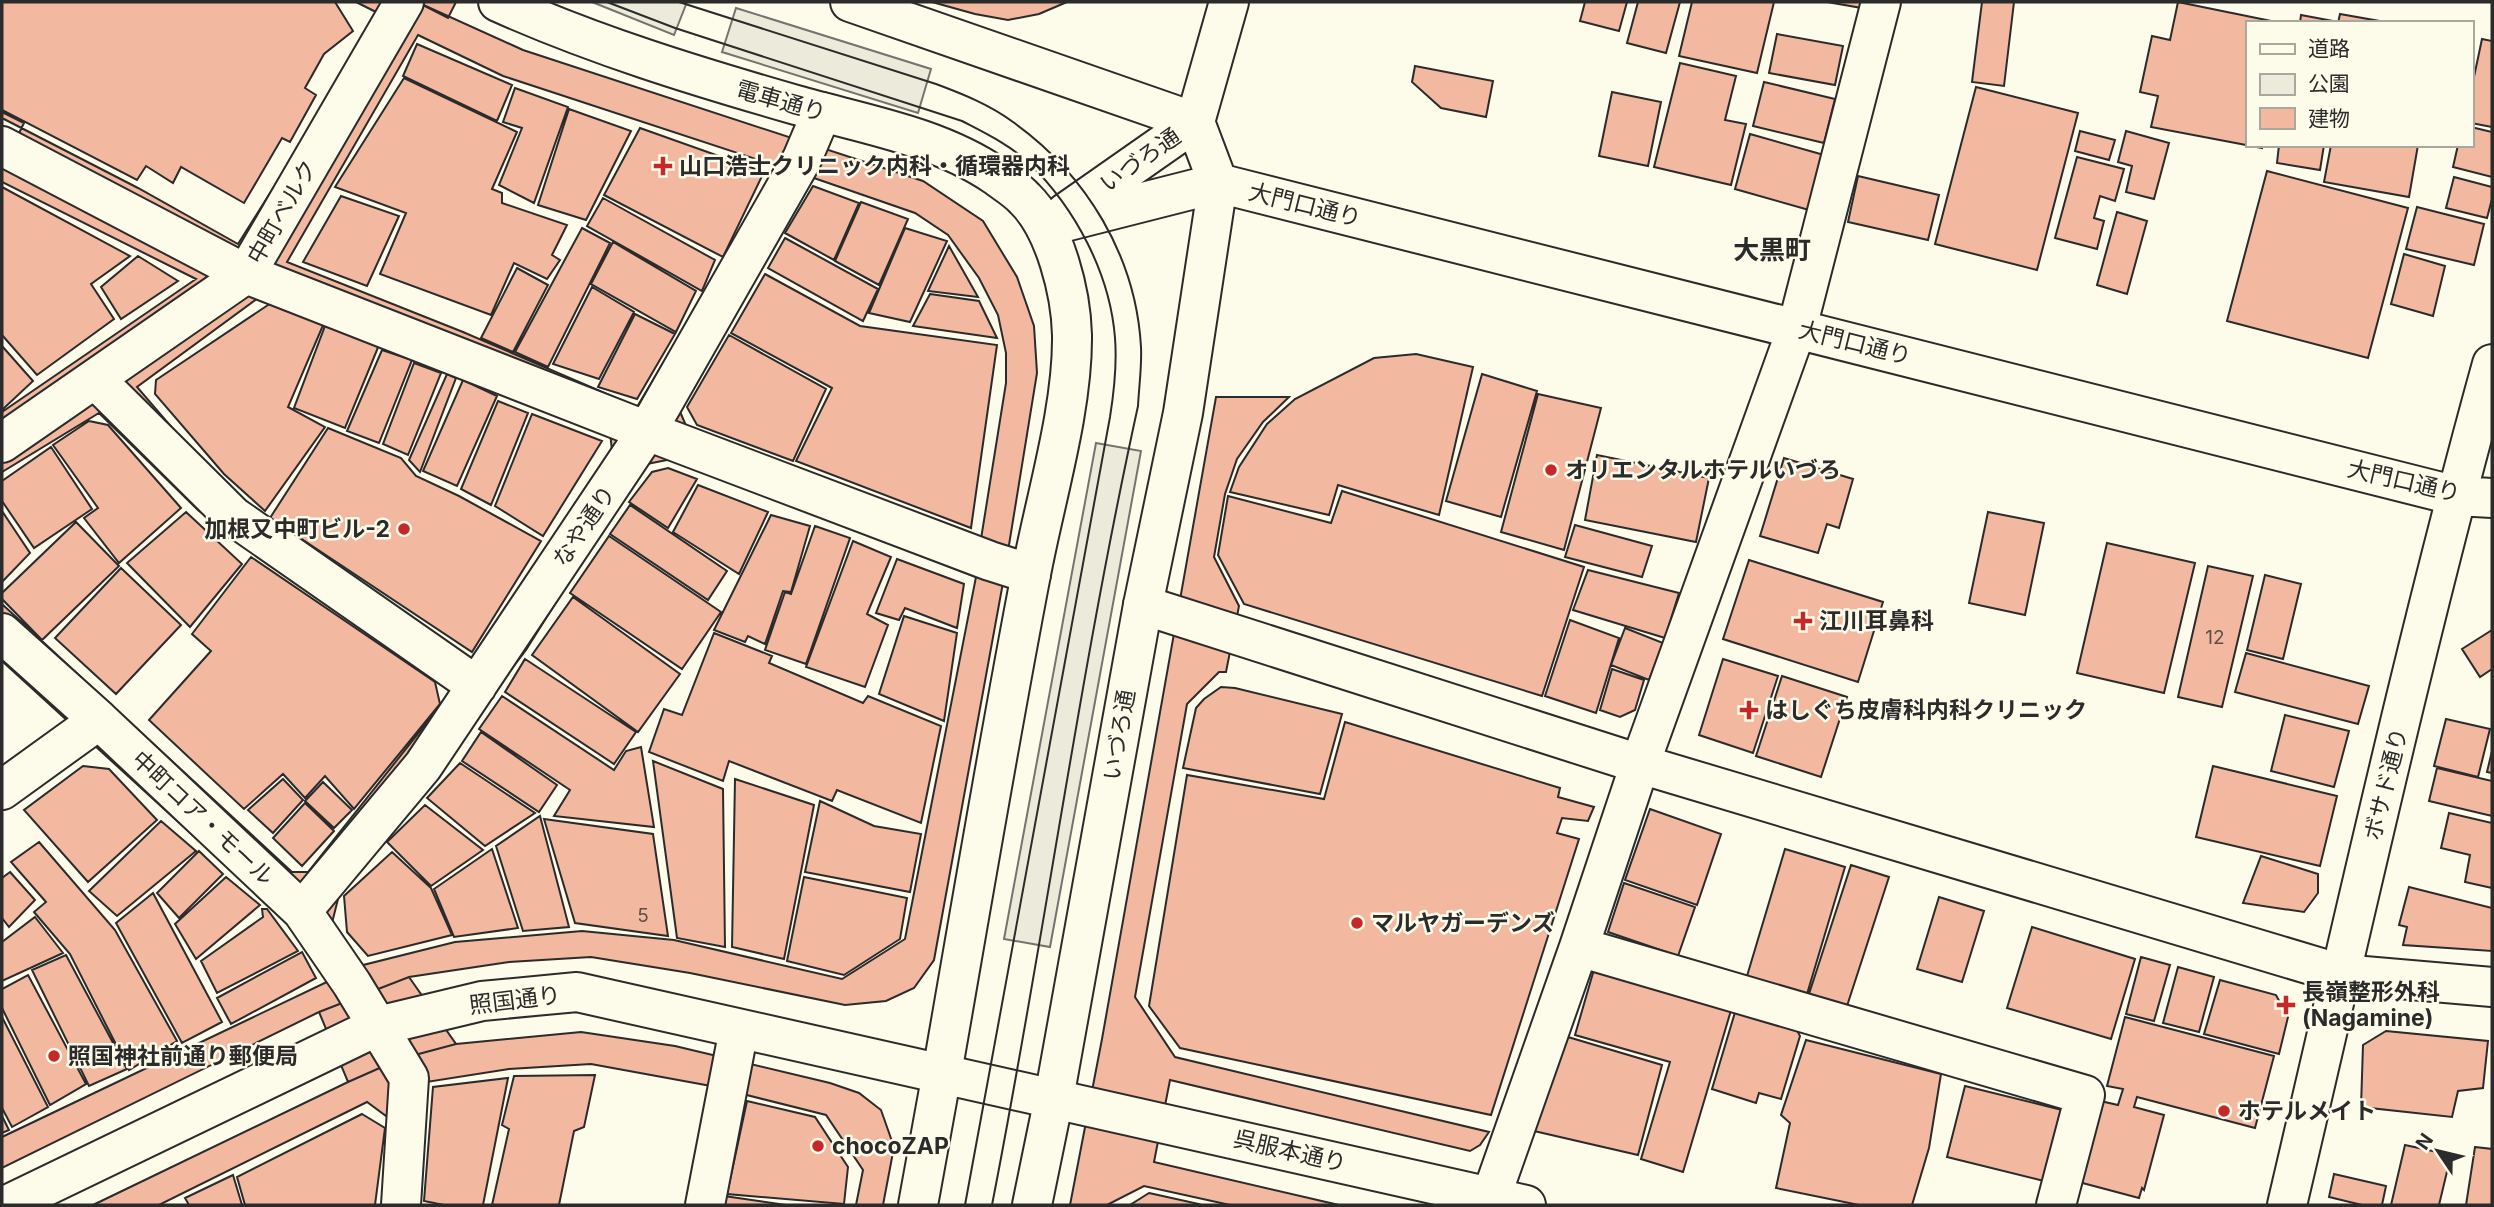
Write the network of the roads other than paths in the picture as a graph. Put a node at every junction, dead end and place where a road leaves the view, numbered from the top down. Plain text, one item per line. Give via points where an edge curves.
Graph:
1 (404, 2) edge
2 (498, 2) edge
3 (850, 2) edge
4 (1229, 2) edge
5 (1881, 2) edge
6 (822, 112) junction
7 (1195, 122) junction
8 (2, 146) edge
9 (1218, 183) junction
10 (1045, 227) junction
11 (246, 274) junction
12 (1797, 328) junction
13 (2492, 364) edge
14 (96, 380) junction
15 (647, 431) junction
16 (2, 443) edge
17 (2474, 497) edge
18 (1031, 574) junction
19 (1143, 605) junction
20 (2, 633) edge
21 (477, 686) junction
22 (99, 720) junction
23 (1640, 764) junction
24 (2, 790) edge
25 (302, 911) junction
26 (1579, 947) junction
27 (2341, 974) junction
28 (2492, 988) edge
29 (378, 1026) junction
30 (738, 1029) junction
31 (942, 1073) junction
32 (1054, 1098) junction
33 (1509, 1201) edge
34 (7, 1205) edge
35 (401, 1205) edge
36 (705, 1205) edge
37 (918, 1205) edge
38 (1032, 1205) edge
39 (2056, 1205) edge
40 (2287, 1205) edge

1 - 11 main road, 中町ベルク
2 - 6 main road, 電車通り via 588,40
3 - 7 main road
4 - 7 main road
5 - 12 main road
6 - 10 main road, 電車通り via 958,154 1026,200
6 - 15 main road, なや通り via 802,159
7 - 9 main road, いづろ通
7 - 10 main road, いづろ通
8 - 11 main road
9 - 10 main road
9 - 12 main road, 大門口通り
9 - 19 main road, いづろ通 via 1183,413
10 - 18 main road via 1064,278 1072,334 1067,394
11 - 14 main road, 中町ベルク
11 - 15 main road
12 - 17 main road, 大門口通り
12 - 23 main road
13 - 17 main road, ボサド通り
14 - 16 main road, 中町ベルク
14 - 21 main road via 233,516
15 - 18 main road
15 - 21 main road, なや通り
17 - 27 main road, ボサド通り
18 - 31 main road
19 - 23 main road
19 - 32 main road, いづろ通
20 - 22 main road, 中町コア・モール
21 - 25 main road, なや通り via 423,766
22 - 24 main road
22 - 25 main road, 中町コア・モール
23 - 26 main road
23 - 27 main road
25 - 29 main road, 中町コア・モール
26 - 33 main road
26 - 39 main road via 2085,1095
27 - 28 main road
27 - 40 main road, ボサド通り
29 - 30 main road, 照国通り via 482,1001 577,992
29 - 34 main road, 照国通り
29 - 35 main road, 中町コア・モール via 409,1078
30 - 31 main road, 照国通り
30 - 36 main road
31 - 32 main road, 照国通り
31 - 37 main road
32 - 33 main road, 呉服本通り
32 - 38 main road, いづろ通

